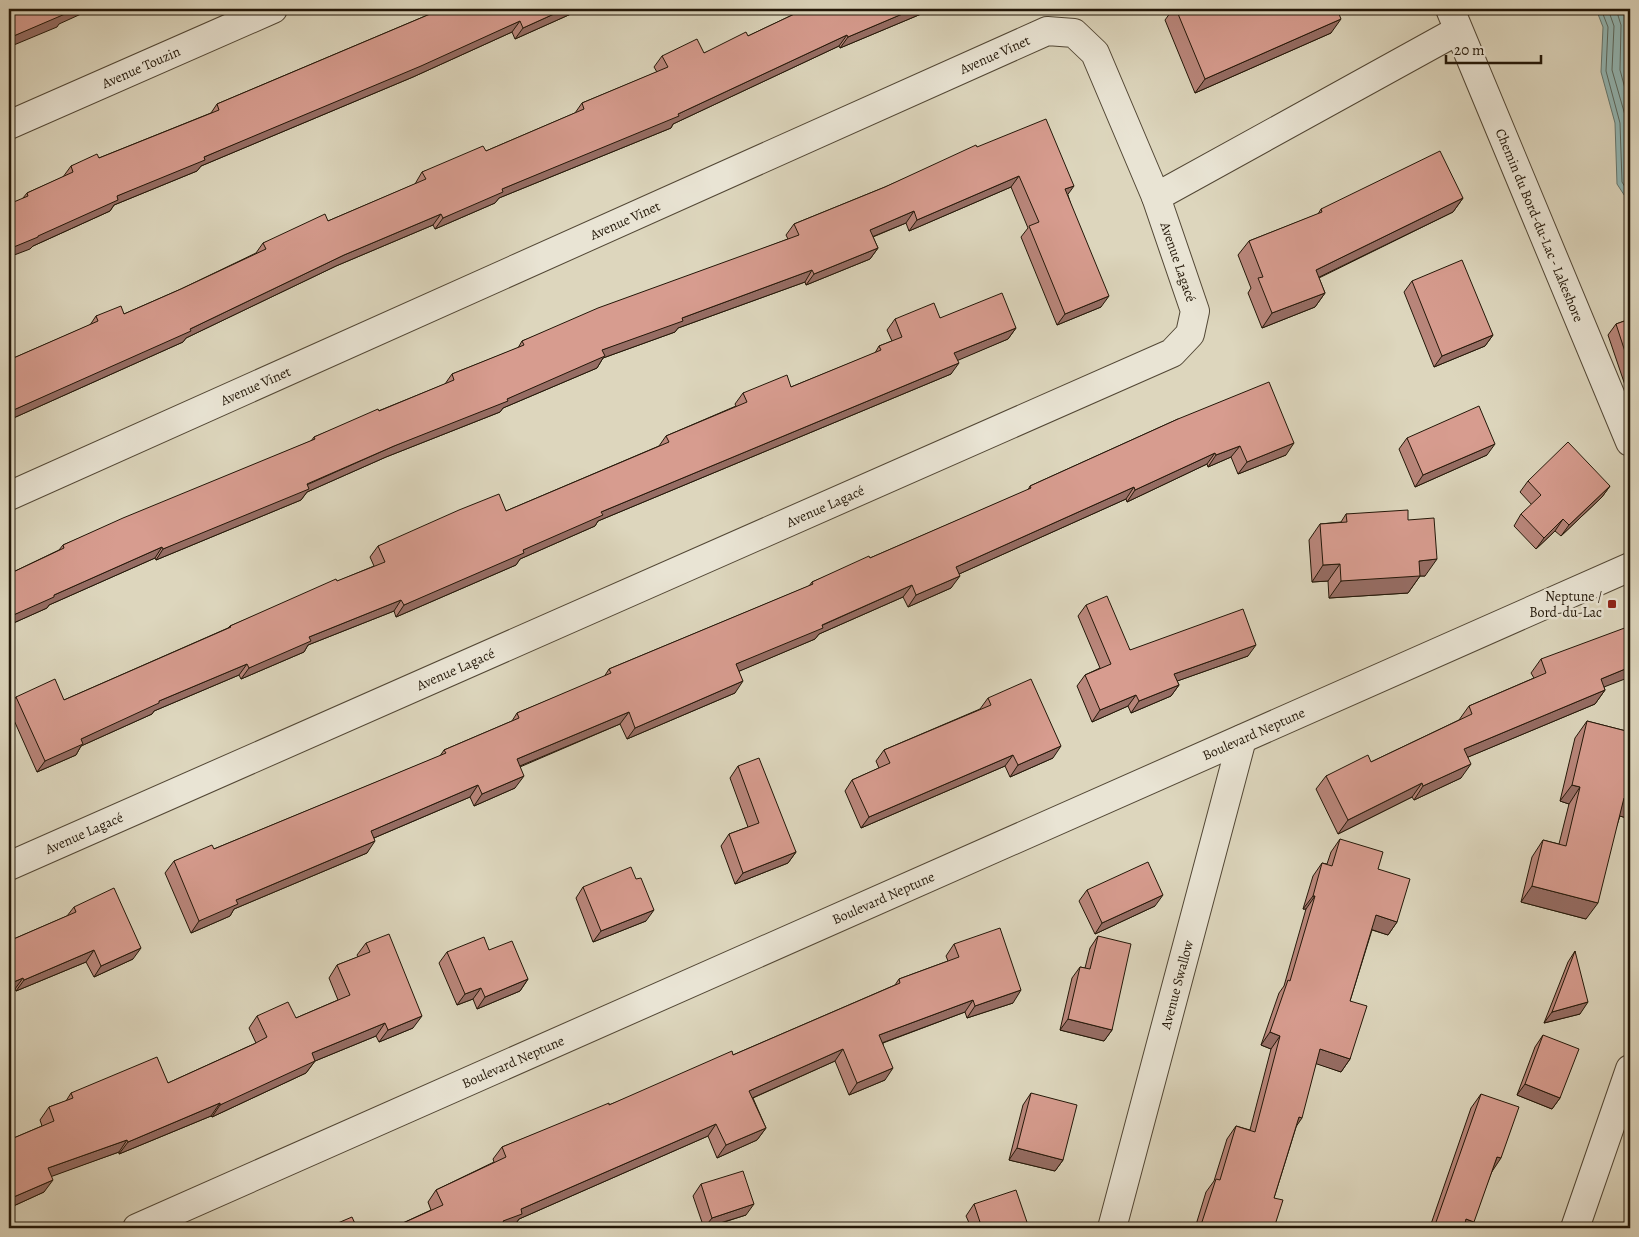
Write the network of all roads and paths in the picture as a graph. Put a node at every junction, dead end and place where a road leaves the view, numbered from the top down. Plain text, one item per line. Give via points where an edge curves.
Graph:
1 (273, 9) edge
2 (1453, 20) edge
3 (9, 125) edge
4 (1156, 197) junction
5 (1630, 442) edge
6 (9, 496) edge
7 (1630, 567) edge
8 (1242, 739) junction
9 (9, 866) edge
10 (1630, 1069) edge
11 (137, 1228) edge
12 (1112, 1228) edge
13 (1575, 1228) edge

1 - 3 street, Avenue Touzin
2 - 4 street
2 - 5 street, Chemin du Bord-du-Lac - Lakeshore
4 - 6 street, Avenue Vinet via 1095,53 1074,33 1047,31
4 - 9 street, Avenue Lagacé via 1196,311 1190,334 1172,353
7 - 8 street, Boulevard Neptune
8 - 11 street, Boulevard Neptune
8 - 12 street, Avenue Swallow
10 - 13 street

